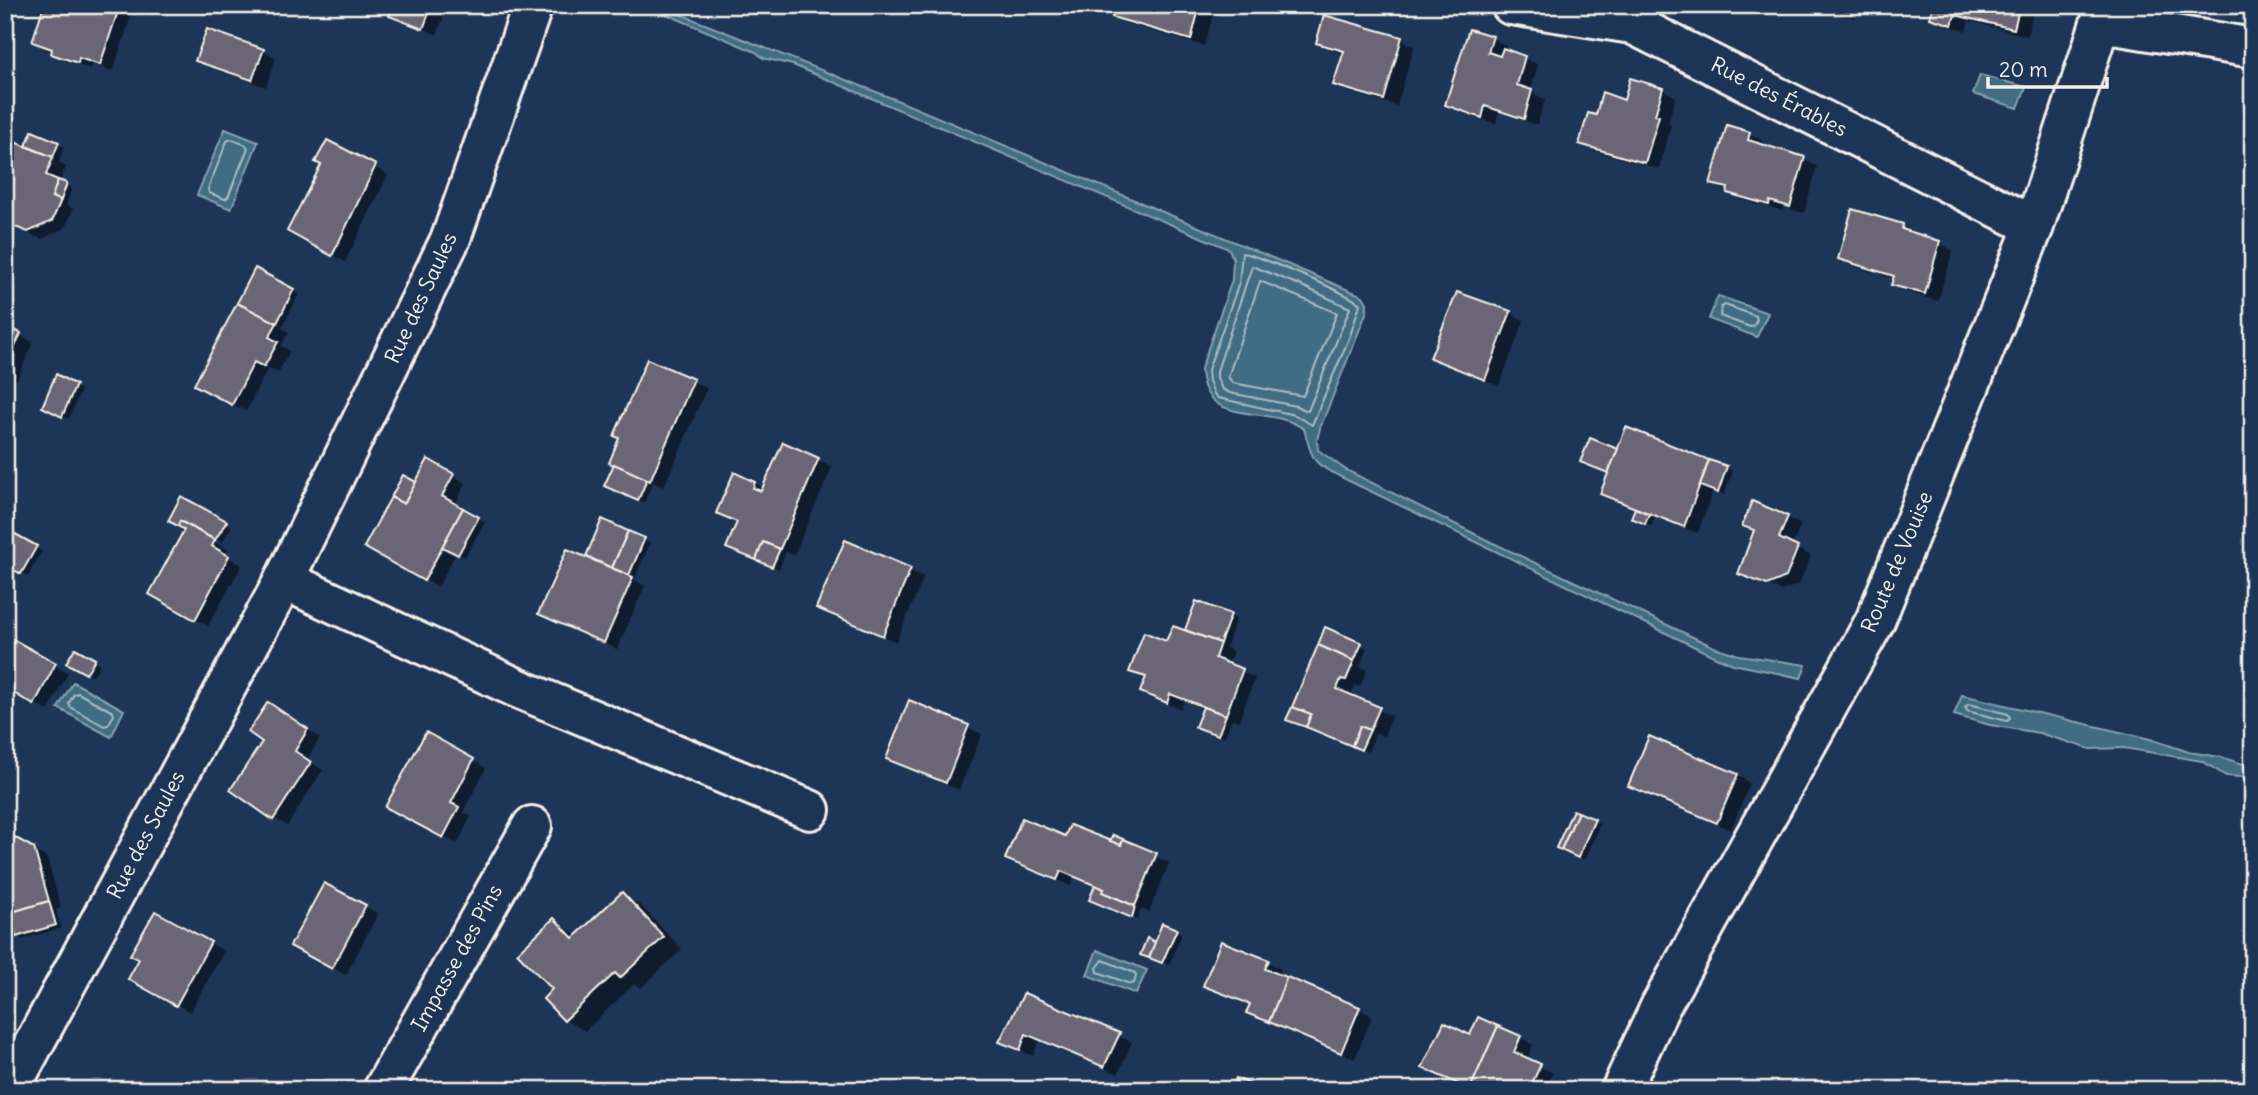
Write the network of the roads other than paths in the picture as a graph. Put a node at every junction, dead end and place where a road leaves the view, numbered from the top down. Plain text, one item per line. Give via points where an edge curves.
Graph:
1 (533, 5) edge
2 (1511, 5) edge
3 (2104, 14) edge
4 (2253, 48) edge
5 (2034, 226) junction
6 (284, 580) junction
7 (810, 810) dead end
8 (532, 826) dead end
9 (9, 1090) edge
10 (383, 1090) edge
11 (1621, 1090) edge

1 - 6 street, Rue des Saules via 451,238
2 - 5 street, Rue des Érables via 1632,24
3 - 4 street
3 - 5 street, Route de Vouise
5 - 11 street, Route de Vouise via 1875,621 1660,1007
6 - 7 street via 517,688
6 - 9 street, Rue des Saules
8 - 10 street, Impasse des Pins

